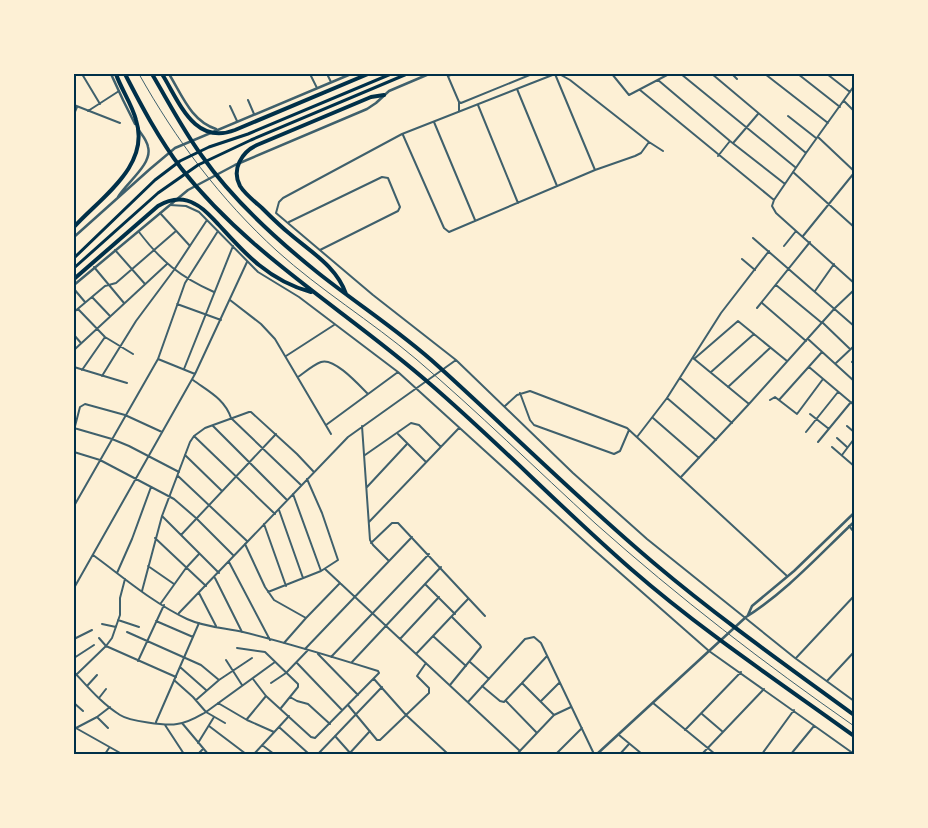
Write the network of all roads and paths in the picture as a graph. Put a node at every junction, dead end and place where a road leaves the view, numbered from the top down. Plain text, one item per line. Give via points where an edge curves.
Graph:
1 (82, 74) edge
2 (112, 74) edge
3 (116, 74) edge
4 (125, 74) edge
5 (139, 74) edge
6 (152, 74) edge
7 (162, 74) edge
8 (169, 74) edge
9 (310, 74) edge
10 (326, 74) edge
11 (351, 74) edge
12 (368, 74) edge
13 (378, 74) edge
14 (390, 74) edge
15 (408, 74) edge
16 (429, 74) edge
17 (453, 74) edge
18 (532, 74) edge
19 (555, 74) edge
20 (612, 74) edge
21 (669, 74) edge
22 (681, 74) edge
23 (712, 74) edge
24 (732, 74) edge
25 (765, 74) edge
26 (798, 74) edge
27 (827, 74) edge
28 (447, 75) edge
29 (737, 79) dead end
30 (658, 80) junction
31 (331, 82) junction
32 (854, 86) edge
33 (317, 88) junction
34 (517, 89) junction
35 (640, 90) junction
36 (118, 91) junction
37 (850, 92) junction
38 (384, 96) junction
39 (248, 100) dead end
40 (844, 101) junction
41 (458, 102) junction
42 (100, 104) junction
43 (478, 104) junction
44 (75, 106) edge
45 (230, 106) dead end
46 (840, 107) junction
47 (88, 111) junction
48 (460, 111) junction
49 (854, 111) edge
50 (74, 114) edge
51 (254, 114) junction
52 (758, 114) junction
53 (788, 116) dead end
54 (236, 121) junction
55 (434, 122) junction
56 (120, 123) dead end
57 (828, 123) junction
58 (746, 127) junction
59 (217, 130) junction
60 (402, 134) junction
61 (816, 137) junction
62 (730, 141) junction
63 (649, 142) junction
64 (733, 143) junction
65 (663, 151) dead end
66 (806, 153) junction
67 (718, 156) junction
68 (796, 167) junction
69 (595, 170) junction
70 (793, 172) junction
71 (854, 172) edge
72 (785, 184) junction
73 (557, 186) junction
74 (116, 200) junction
75 (774, 200) junction
76 (518, 203) junction
77 (829, 204) junction
78 (169, 205) junction
79 (160, 212) junction
80 (207, 220) junction
81 (475, 220) junction
82 (288, 223) junction
83 (74, 227) edge
84 (854, 227) edge
85 (138, 230) junction
86 (176, 231) junction
87 (218, 231) junction
88 (796, 231) junction
89 (803, 236) junction
90 (74, 237) edge
91 (753, 238) dead end
92 (810, 242) junction
93 (190, 246) junction
94 (233, 246) junction
95 (784, 246) dead end
96 (115, 250) junction
97 (320, 250) junction
98 (153, 251) junction
99 (770, 251) junction
100 (74, 258) edge
101 (742, 260) dead end
102 (247, 262) junction
103 (167, 264) junction
104 (834, 264) junction
105 (94, 267) junction
106 (74, 268) edge
107 (789, 268) junction
108 (132, 270) junction
109 (174, 270) junction
110 (755, 270) junction
111 (74, 279) edge
112 (187, 279) junction
113 (854, 283) edge
114 (145, 284) junction
115 (74, 285) edge
116 (109, 285) junction
117 (776, 285) junction
118 (74, 289) edge
119 (854, 290) edge
120 (814, 291) junction
121 (214, 292) junction
122 (315, 294) junction
123 (346, 295) junction
124 (92, 297) junction
125 (230, 300) junction
126 (86, 302) junction
127 (124, 303) junction
128 (762, 303) junction
129 (177, 304) junction
130 (757, 308) dead end
131 (835, 308) junction
132 (78, 309) junction
133 (74, 312) edge
134 (205, 314) junction
135 (110, 316) junction
136 (221, 320) junction
137 (822, 323) junction
138 (334, 324) junction
139 (854, 326) edge
140 (96, 329) junction
141 (754, 334) junction
142 (74, 335) edge
143 (105, 337) junction
144 (807, 340) junction
145 (81, 343) junction
146 (854, 346) edge
147 (120, 347) junction
148 (771, 348) junction
149 (850, 349) junction
150 (74, 350) edge
151 (822, 352) junction
152 (133, 354) dead end
153 (286, 356) junction
154 (693, 358) junction
155 (158, 359) junction
156 (456, 360) junction
157 (787, 361) junction
158 (835, 364) junction
159 (74, 367) edge
160 (809, 367) junction
161 (184, 369) junction
162 (82, 370) junction
163 (398, 372) junction
164 (711, 372) junction
165 (195, 374) junction
166 (102, 376) junction
167 (298, 377) junction
168 (680, 378) junction
169 (192, 379) junction
170 (823, 379) junction
171 (854, 380) edge
172 (127, 383) dead end
173 (728, 387) junction
174 (416, 389) junction
175 (838, 392) junction
176 (520, 393) junction
177 (368, 394) junction
178 (666, 398) junction
179 (770, 400) dead end
180 (780, 400) junction
181 (851, 402) junction
182 (749, 404) junction
183 (505, 406) junction
184 (854, 406) edge
185 (810, 414) dead end
186 (126, 415) junction
187 (232, 418) junction
188 (653, 418) junction
189 (75, 419) edge
190 (816, 419) junction
191 (732, 423) junction
192 (326, 425) junction
193 (212, 426) junction
194 (362, 426) junction
195 (847, 426) dead end
196 (459, 428) junction
197 (74, 429) edge
198 (829, 429) junction
199 (629, 430) junction
200 (162, 432) junction
201 (806, 432) dead end
202 (854, 432) edge
203 (276, 434) junction
204 (331, 434) dead end
205 (398, 434) junction
206 (194, 436) junction
207 (637, 437) junction
208 (837, 438) dead end
209 (112, 439) junction
210 (854, 439) edge
211 (716, 440) junction
212 (818, 442) dead end
213 (407, 444) junction
214 (851, 444) junction
215 (441, 447) junction
216 (848, 447) junction
217 (854, 447) edge
218 (262, 448) junction
219 (832, 448) dead end
220 (74, 452) edge
221 (364, 455) junction
222 (841, 455) junction
223 (149, 456) junction
224 (184, 456) junction
225 (699, 458) junction
226 (100, 460) junction
227 (426, 462) junction
228 (248, 463) junction
229 (854, 466) edge
230 (314, 471) junction
231 (178, 474) junction
232 (236, 476) junction
233 (681, 478) junction
234 (307, 479) junction
235 (136, 480) junction
236 (301, 485) junction
237 (151, 487) junction
238 (367, 487) junction
239 (222, 491) junction
240 (293, 494) junction
241 (169, 496) junction
242 (287, 500) junction
243 (209, 504) junction
244 (74, 506) edge
245 (279, 510) junction
246 (275, 514) junction
247 (854, 514) edge
248 (162, 516) junction
249 (196, 518) junction
250 (369, 522) junction
251 (854, 522) edge
252 (264, 524) junction
253 (849, 526) junction
254 (854, 532) edge
255 (181, 535) junction
256 (412, 537) junction
257 (156, 538) junction
258 (246, 542) junction
259 (371, 543) junction
260 (200, 554) junction
261 (429, 554) junction
262 (93, 555) junction
263 (234, 556) junction
264 (389, 560) junction
265 (229, 562) junction
266 (148, 566) junction
267 (186, 568) junction
268 (441, 568) junction
269 (326, 569) junction
270 (321, 571) junction
271 (117, 573) junction
272 (219, 573) junction
273 (787, 576) junction
274 (214, 577) junction
275 (126, 579) junction
276 (303, 579) junction
277 (340, 583) junction
278 (174, 584) junction
279 (424, 584) junction
280 (206, 586) junction
281 (286, 586) junction
282 (74, 588) edge
283 (142, 591) junction
284 (268, 592) junction
285 (199, 593) junction
286 (854, 596) edge
287 (355, 597) junction
288 (439, 598) junction
289 (469, 599) junction
290 (163, 604) junction
291 (373, 613) junction
292 (178, 614) junction
293 (455, 614) junction
294 (485, 616) dead end
295 (747, 616) junction
296 (452, 617) junction
297 (306, 618) junction
298 (118, 620) junction
299 (156, 621) junction
300 (199, 623) junction
301 (102, 624) dead end
302 (386, 625) junction
303 (116, 626) junction
304 (216, 626) junction
305 (139, 627) dead end
306 (92, 630) dead end
307 (128, 632) dead end
308 (242, 632) junction
309 (433, 636) junction
310 (99, 638) dead end
311 (193, 638) junction
312 (74, 639) edge
313 (400, 639) junction
314 (270, 640) junction
315 (148, 641) junction
316 (284, 643) junction
317 (94, 645) dead end
318 (106, 646) junction
319 (237, 648) dead end
320 (307, 650) junction
321 (709, 651) junction
322 (854, 652) edge
323 (317, 653) junction
324 (416, 654) junction
325 (548, 656) junction
326 (332, 657) junction
327 (74, 658) edge
328 (184, 658) junction
329 (252, 658) dead end
330 (796, 658) junction
331 (226, 660) dead end
332 (138, 661) junction
333 (275, 662) junction
334 (297, 662) junction
335 (470, 662) junction
336 (351, 663) junction
337 (426, 663) junction
338 (466, 666) junction
339 (180, 667) junction
340 (233, 670) junction
341 (286, 672) junction
342 (741, 672) junction
343 (75, 674) edge
344 (97, 675) dead end
345 (175, 679) junction
346 (253, 679) junction
347 (374, 679) junction
348 (489, 679) junction
349 (219, 680) junction
350 (560, 682) junction
351 (827, 682) junction
352 (272, 683) dead end
353 (522, 683) junction
354 (242, 685) junction
355 (450, 685) junction
356 (87, 686) junction
357 (482, 686) junction
358 (382, 687) junction
359 (106, 689) dead end
360 (764, 689) junction
361 (207, 690) junction
362 (358, 695) junction
363 (266, 696) junction
364 (290, 697) junction
365 (99, 698) junction
366 (196, 700) junction
367 (541, 700) junction
368 (506, 701) junction
369 (854, 701) edge
370 (218, 702) junction
371 (468, 702) junction
372 (74, 703) edge
373 (653, 703) junction
374 (348, 705) junction
375 (572, 706) junction
376 (110, 708) junction
377 (281, 709) junction
378 (343, 710) junction
379 (794, 710) junction
380 (83, 711) dead end
381 (206, 712) junction
382 (356, 714) junction
383 (701, 714) junction
384 (406, 715) junction
385 (554, 715) junction
386 (854, 715) edge
387 (290, 716) junction
388 (97, 717) junction
389 (214, 717) junction
390 (247, 720) junction
391 (156, 722) junction
392 (182, 723) junction
393 (225, 723) dead end
394 (164, 724) junction
395 (330, 724) junction
396 (209, 726) junction
397 (814, 726) junction
398 (854, 726) edge
399 (75, 727) edge
400 (108, 728) dead end
401 (279, 728) junction
402 (582, 728) junction
403 (685, 730) junction
404 (370, 731) junction
405 (274, 732) junction
406 (723, 732) junction
407 (537, 733) junction
408 (619, 735) junction
409 (335, 736) junction
410 (854, 736) edge
411 (198, 743) junction
412 (629, 744) junction
413 (262, 745) junction
414 (109, 748) junction
415 (203, 748) junction
416 (708, 748) junction
417 (520, 751) junction
418 (105, 754) edge
419 (122, 754) edge
420 (184, 754) edge
421 (198, 754) edge
422 (208, 754) edge
423 (246, 754) edge
424 (254, 754) edge
425 (274, 754) edge
426 (309, 754) edge
427 (318, 754) edge
428 (350, 754) edge
429 (448, 754) edge
430 (517, 754) edge
431 (556, 754) edge
432 (596, 754) edge
433 (620, 754) edge
434 (642, 754) edge
435 (702, 754) edge
436 (715, 754) edge
437 (762, 754) edge
438 (791, 754) edge
439 (854, 754) edge

1 - 42 street
2 - 36 street
3 - 83 highway via 136,119 138,131 134,160 125,176
4 - 122 highway via 160,138 182,169 260,248
5 - 398 lane via 173,133 214,186 276,250 416,359 667,585 786,678
6 - 123 highway via 201,156 227,187 291,250
7 - 12 highway via 188,118 198,128 223,134
8 - 59 street via 195,117
9 - 33 street
10 - 31 street
11 - 31 street
13 - 14 main road
14 - 100 main road via 180,161 155,180
15 - 106 main road via 198,165 158,193
16 - 38 street
17 - 28 street
18 - 41 street
19 - 34 street
19 - 63 street via 570,80
19 - 69 street
20 - 35 street via 628,94
21 - 30 street
22 - 58 street
23 - 52 street
24 - 29 street
25 - 57 street
26 - 46 street
27 - 37 street
28 - 41 street
30 - 35 street
30 - 62 street
31 - 33 street
32 - 37 street
33 - 51 street
34 - 43 street
34 - 73 street
35 - 67 street
36 - 42 street
36 - 74 street via 149,151 145,164
37 - 40 street
38 - 78 street via 367,109 226,170 188,190
38 - 123 highway via 371,97 249,149 237,170 238,181 248,195 330,267 343,284
39 - 51 street
40 - 46 street
40 - 49 street
41 - 48 street
42 - 47 street
43 - 48 street
43 - 76 street
44 - 47 street
44 - 50 street
45 - 54 street
46 - 57 street
47 - 56 street
48 - 55 street
51 - 54 street
52 - 58 street
52 - 66 street
53 - 61 street
54 - 59 street
55 - 60 street
55 - 81 street
57 - 61 street
58 - 64 street
58 - 68 street
59 - 74 street via 169,152
60 - 81 street via 445,230 450,232
60 - 82 street via 283,198 276,213
61 - 66 street
61 - 71 street
62 - 64 street
62 - 67 street
63 - 65 street
63 - 69 street via 641,153
64 - 72 street
66 - 68 street
67 - 75 street
68 - 70 street
69 - 73 street
70 - 72 street
70 - 77 street
71 - 77 street
72 - 75 street
73 - 76 street
74 - 90 street
75 - 88 street via 772,206 776,213
76 - 81 street
77 - 84 street
77 - 89 street
78 - 79 street
78 - 80 street via 191,207
79 - 85 street
79 - 86 street
80 - 87 street
80 - 93 street
82 - 97 street
82 - 97 street via 382,177 388,178 400,207 398,211
85 - 96 street
85 - 98 street
86 - 93 street
86 - 98 street
87 - 94 street
87 - 112 street
88 - 89 street
88 - 95 street
89 - 92 street
91 - 99 street
92 - 104 street
92 - 107 street
93 - 109 street
94 - 102 street
94 - 121 street
96 - 105 street
96 - 108 street
97 - 156 street
98 - 103 street
98 - 108 street
99 - 107 street
99 - 110 street
101 - 110 street
102 - 125 street
102 - 138 street
103 - 109 street
103 - 114 street
104 - 113 street
104 - 120 street
105 - 115 street
105 - 116 street
107 - 117 street
107 - 120 street
108 - 114 street
108 - 116 street
109 - 112 street
109 - 147 street via 154,294
110 - 154 street via 721,313
111 - 122 highway via 158,206 180,199 205,211 267,271
112 - 121 street
112 - 129 street
114 - 127 street
116 - 124 street
116 - 127 street
117 - 128 street
117 - 137 street
118 - 126 street
119 - 131 street
120 - 131 street
121 - 134 street
122 - 410 highway via 430,383 652,587
123 - 386 highway via 438,366 610,525 722,619
124 - 126 street
124 - 135 street
125 - 136 street
125 - 153 street via 266,328
126 - 132 street
127 - 135 street
128 - 130 street
128 - 144 street
129 - 134 street
129 - 155 street
131 - 137 street
131 - 139 street
132 - 133 street
132 - 140 street
134 - 136 street
134 - 161 street
135 - 140 street
136 - 165 street
137 - 144 street
137 - 149 street
138 - 153 street
138 - 163 street
140 - 143 street
140 - 145 street
141 - 148 street
141 - 154 street via 738,321
141 - 164 street
142 - 145 street
143 - 147 street
143 - 162 street
144 - 151 street
144 - 157 street
145 - 150 street
146 - 149 street
147 - 152 street
147 - 166 street
148 - 157 street
148 - 173 street
149 - 158 street
151 - 158 street
151 - 160 street
153 - 167 street
154 - 164 street
154 - 168 street
155 - 161 street
155 - 186 street
156 - 174 street
156 - 183 street
157 - 182 street
158 - 171 street
159 - 162 street
160 - 170 street
160 - 180 street
161 - 165 street
162 - 166 street
163 - 174 street
163 - 177 street
164 - 173 street
165 - 169 street
166 - 172 street
167 - 177 street via 326,361 334,364
167 - 192 street
168 - 178 street
168 - 191 street
169 - 187 street via 220,399
169 - 200 street
170 - 175 street
170 - 180 street via 797,414
173 - 182 street
174 - 194 street
174 - 196 street
175 - 181 street
175 - 190 street
176 - 183 street
176 - 199 street via 530,391 539,394
176 - 199 street via 534,425 614,454 620,451
177 - 192 street
178 - 188 street
178 - 211 street
179 - 180 street via 774,397
181 - 184 street
181 - 198 street
182 - 191 street
183 - 295 street via 622,517 701,583
185 - 190 street
186 - 189 street via 84,404
186 - 200 street
186 - 209 street
187 - 193 street
187 - 203 street via 251,412
187 - 218 street
188 - 207 street
188 - 225 street
189 - 197 street
190 - 198 street
190 - 201 street
191 - 211 street
192 - 204 street
193 - 206 street
193 - 228 street
194 - 221 street
194 - 230 street
195 - 202 street
196 - 215 street
196 - 321 street
197 - 209 street
198 - 212 street
199 - 207 street
200 - 223 street
203 - 218 street
203 - 230 street
205 - 213 street
205 - 215 street via 415,423
205 - 221 street
206 - 224 street
206 - 232 street
207 - 233 street
208 - 216 street
209 - 223 street
209 - 226 street
210 - 214 street
211 - 225 street
213 - 227 street
213 - 238 street
214 - 216 street
214 - 217 street
215 - 227 street
216 - 222 street
218 - 228 street
218 - 236 street
219 - 222 street
220 - 226 street
221 - 238 street
222 - 229 street
223 - 231 street
223 - 235 street
224 - 231 street
224 - 239 street
225 - 233 street
226 - 235 street
226 - 244 street
227 - 250 street
228 - 232 street
228 - 242 street
230 - 234 street
231 - 241 street
231 - 243 street
232 - 239 street
232 - 246 street
233 - 273 street
234 - 236 street
234 - 269 street via 338,557
235 - 237 street
235 - 262 street
236 - 240 street
237 - 241 street
237 - 271 street
238 - 250 street
239 - 243 street
240 - 242 street
240 - 270 street
241 - 248 street
241 - 249 street
242 - 245 street
243 - 249 street
243 - 258 street
245 - 246 street
245 - 276 street
246 - 252 street
247 - 273 street
248 - 255 street
248 - 257 street
249 - 255 street
249 - 263 street
250 - 259 street
251 - 253 street
252 - 258 street
252 - 281 street
253 - 254 street
253 - 295 street
255 - 260 street
256 - 259 street via 394,522
256 - 261 street
256 - 264 street
257 - 266 street
257 - 267 street
258 - 263 street
258 - 284 street
259 - 264 street
260 - 267 street
260 - 272 street
261 - 268 street
261 - 291 street
262 - 271 street
262 - 282 street
263 - 265 street
264 - 287 street
265 - 272 street
265 - 314 street
266 - 278 street
266 - 283 street
267 - 278 street
267 - 280 street
268 - 279 street
268 - 289 street
269 - 270 street
269 - 277 street
270 - 276 street
271 - 275 street
272 - 274 street
273 - 295 street via 752,606
274 - 280 street
274 - 308 street
275 - 283 street
275 - 298 street
276 - 281 street
277 - 287 street
277 - 297 street
278 - 290 street
279 - 288 street
279 - 302 street
280 - 285 street
281 - 284 street
283 - 290 street
284 - 297 street via 278,604
285 - 292 street
285 - 304 street
286 - 330 street
287 - 291 street
287 - 320 street
288 - 293 street
288 - 313 street
289 - 293 street
289 - 294 street
290 - 292 street
290 - 299 street
291 - 302 street
291 - 326 street
292 - 300 street
293 - 296 street
295 - 321 street
295 - 330 street
296 - 309 street
296 - 335 street via 480,644
297 - 316 street
298 - 303 street
298 - 305 street
299 - 311 street
299 - 315 street
300 - 304 street
300 - 311 street
301 - 303 street
302 - 313 street
302 - 336 street
303 - 318 street
304 - 308 street
306 - 312 street
307 - 315 street
308 - 314 street
309 - 324 street
309 - 338 street
310 - 318 street
311 - 328 street
313 - 324 street
314 - 316 street
315 - 328 street
315 - 332 street
316 - 320 street
317 - 327 street
318 - 332 street
318 - 343 street
319 - 333 street via 263,651
320 - 323 street
320 - 334 street
321 - 342 street
321 - 373 street
322 - 351 street
323 - 326 street
323 - 362 street
324 - 337 street
325 - 348 street via 534,637 525,639
325 - 350 street
325 - 353 street
326 - 336 street
328 - 339 street
328 - 349 street via 201,664
329 - 340 street
330 - 351 street
331 - 340 street
332 - 345 street
333 - 341 street
333 - 346 street
334 - 341 street
334 - 378 street
335 - 338 street
335 - 348 street
336 - 347 street via 378,671
337 - 355 street
337 - 384 street via 417,676 429,692
338 - 355 street
339 - 345 street
339 - 361 street
340 - 349 street
340 - 354 street
341 - 352 street
341 - 364 street via 298,685
342 - 360 street
342 - 383 street
343 - 356 street
344 - 356 street
345 - 366 street
345 - 391 street
346 - 354 street
346 - 363 street
347 - 358 street
347 - 362 street
348 - 357 street
349 - 361 street
350 - 367 street
350 - 375 street
351 - 369 street
353 - 367 street
353 - 368 street
354 - 370 street
355 - 371 street
356 - 365 street
357 - 368 street via 500,701
357 - 371 street
358 - 382 street
358 - 384 street
359 - 365 street
360 - 379 street
360 - 406 street
361 - 366 street
362 - 374 street
363 - 377 street
363 - 390 street
364 - 377 street
364 - 395 street via 308,704
365 - 376 street
366 - 381 street
367 - 385 street
368 - 407 street
370 - 381 street
370 - 390 street
371 - 417 street
372 - 380 street
373 - 403 street
373 - 408 street
374 - 378 street
374 - 382 street
375 - 385 street
375 - 402 street
376 - 388 street
376 - 391 street via 124,717
377 - 387 street
378 - 395 street
379 - 397 street
379 - 437 street
381 - 389 street
381 - 392 street
382 - 404 street
382 - 409 street
383 - 403 street
383 - 406 street
384 - 404 street via 380,740
384 - 429 street
385 - 407 street
387 - 395 street via 313,738
387 - 401 street
388 - 399 street
388 - 400 street
389 - 393 street
389 - 396 street
390 - 405 street
391 - 394 street
392 - 394 street
392 - 411 street
394 - 420 street
396 - 411 street
396 - 423 street
397 - 438 street
397 - 439 street
399 - 414 street
401 - 405 street
401 - 426 street
402 - 431 street
402 - 432 street
403 - 416 street
404 - 428 street
405 - 413 street
406 - 416 street
407 - 417 street
408 - 412 street
408 - 432 street
409 - 427 street
409 - 428 street
411 - 415 street
412 - 433 street
412 - 434 street
413 - 424 street
413 - 425 street
414 - 418 street
414 - 419 street
415 - 421 street
415 - 422 street
416 - 435 street
416 - 436 street
417 - 430 street

